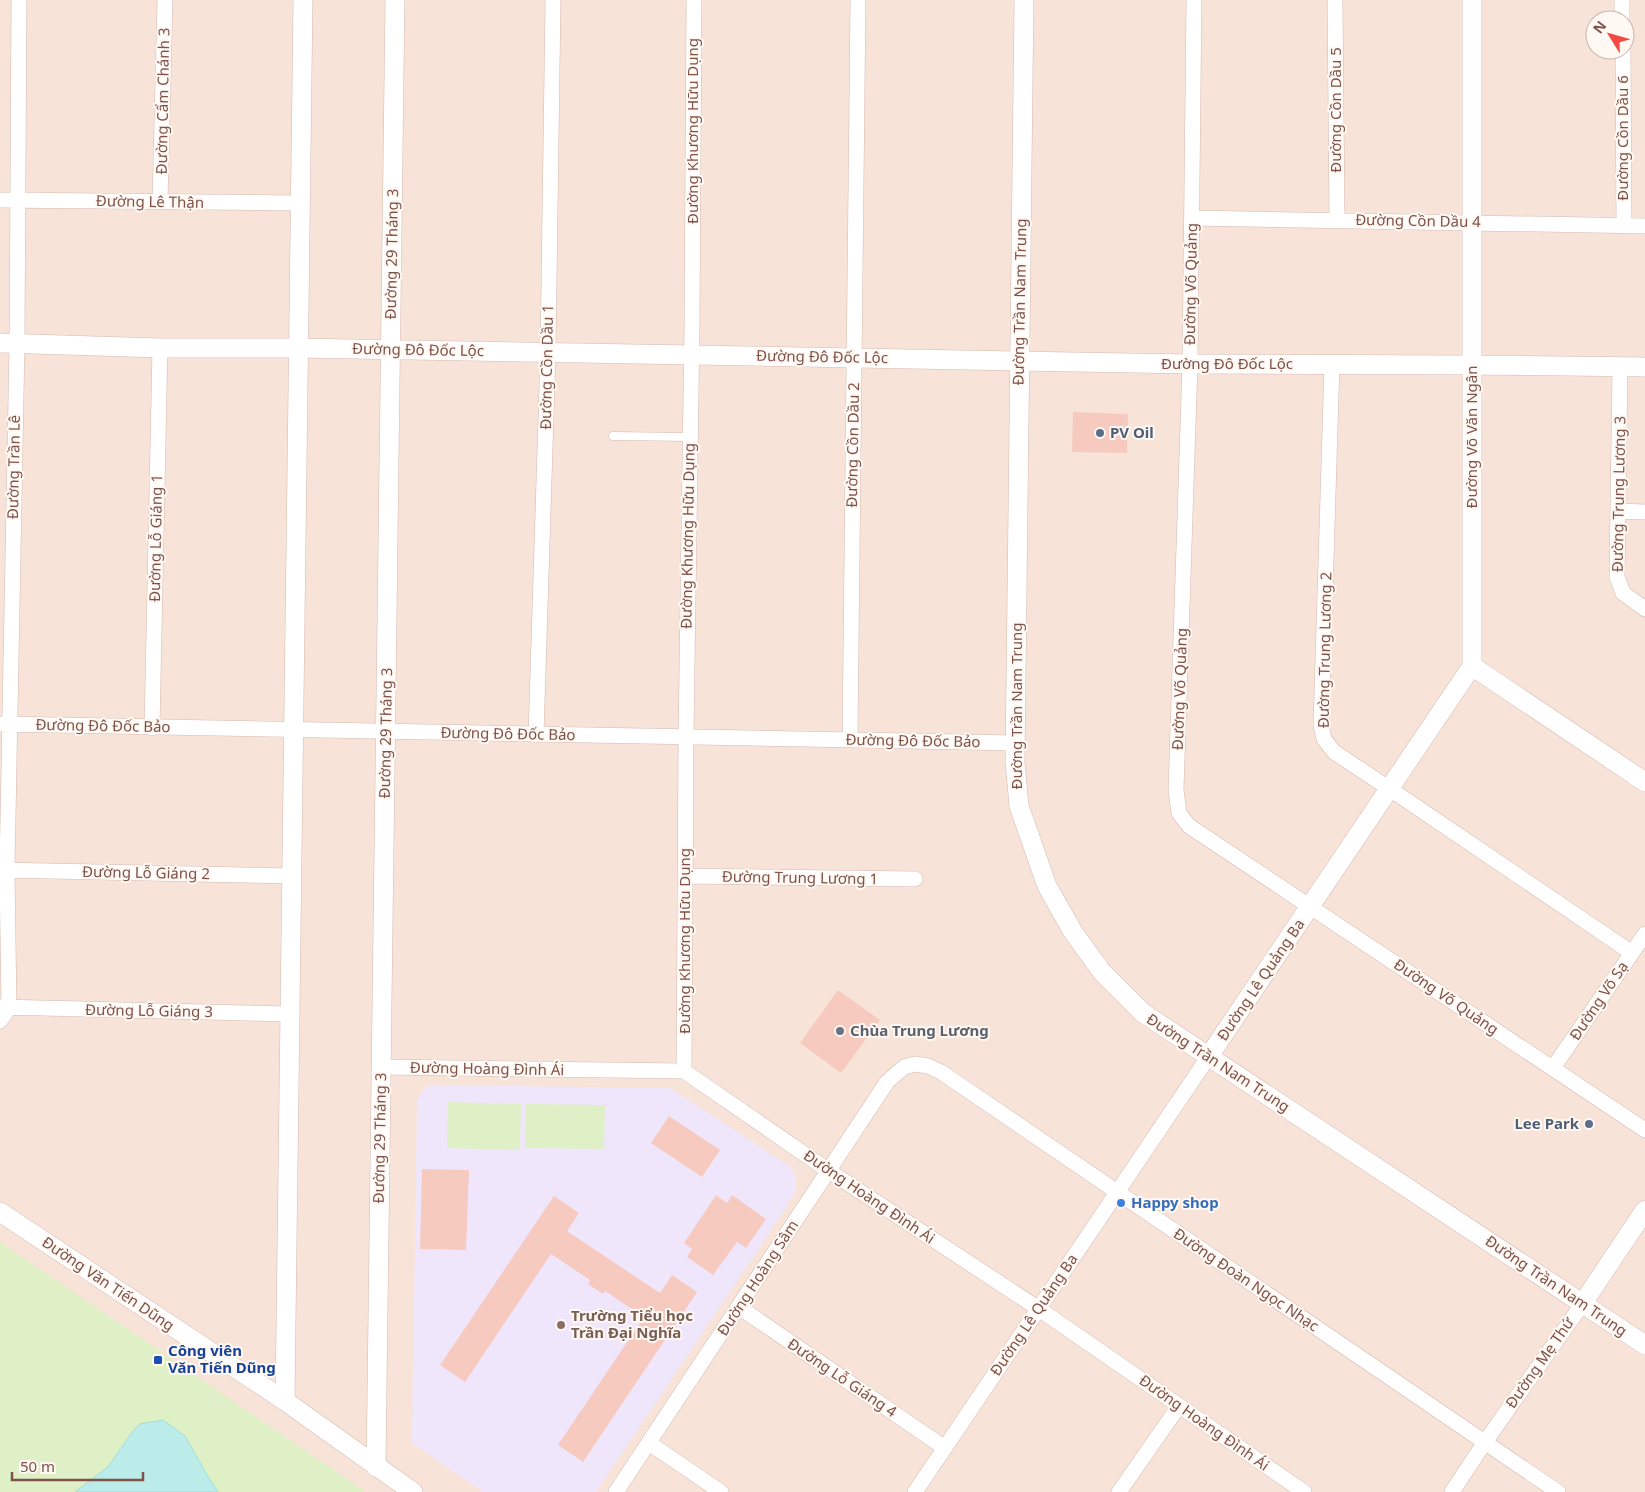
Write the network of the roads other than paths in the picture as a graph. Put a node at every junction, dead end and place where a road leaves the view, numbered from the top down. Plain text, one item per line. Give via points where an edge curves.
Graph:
1 (19, 0) edge
2 (165, 0) edge
3 (303, 0) edge
4 (395, 0) edge
5 (553, 0) edge
6 (694, 0) edge
7 (858, 0) edge
8 (1024, 0) edge
9 (1194, 0) edge
10 (1335, 0) edge
11 (1472, 0) edge
12 (1623, 60) edge
13 (0, 200) edge
14 (18, 200) junction
15 (160, 202) junction
16 (300, 203) junction
17 (1192, 218) junction
18 (1337, 220) junction
19 (1472, 222) junction
20 (1624, 225) junction
21 (1645, 226) edge
22 (8, 343) edge
23 (160, 348) junction
24 (298, 348) junction
25 (390, 350) junction
26 (548, 353) junction
27 (692, 355) junction
28 (854, 358) junction
29 (1019, 360) junction
30 (1190, 364) junction
31 (1332, 364) junction
32 (1472, 364) junction
33 (1620, 366) junction
34 (1645, 367) edge
35 (613, 436) dead end
36 (689, 437) junction
37 (1618, 511) junction
38 (1645, 512) edge
39 (1645, 609) edge
40 (1472, 666) junction
41 (4, 724) edge
42 (152, 728) junction
43 (294, 730) junction
44 (386, 732) junction
45 (536, 734) junction
46 (686, 737) junction
47 (850, 740) junction
48 (1015, 743) junction
49 (1645, 782) edge
50 (1390, 788) junction
51 (4, 870) edge
52 (292, 876) junction
53 (685, 876) junction
54 (915, 879) dead end
55 (1311, 906) junction
56 (1645, 934) edge
57 (1632, 954) junction
58 (4, 1008) edge
59 (290, 1014) junction
60 (0, 1021) edge
61 (1209, 1056) junction
62 (381, 1067) junction
63 (904, 1067) joint
64 (1553, 1068) junction
65 (684, 1071) junction
66 (1645, 1130) edge
67 (829, 1171) junction
68 (1117, 1192) junction
69 (1645, 1210) edge
70 (0, 1212) edge
71 (1583, 1303) junction
72 (739, 1307) junction
73 (1038, 1309) junction
74 (1645, 1345) edge
75 (285, 1401) junction
76 (1179, 1406) junction
77 (1485, 1442) junction
78 (649, 1443) junction
79 (945, 1448) junction
80 (376, 1467) junction
81 (1293, 1489) edge
82 (413, 1492) edge
83 (616, 1492) edge
84 (721, 1492) edge
85 (915, 1492) edge
86 (1119, 1492) edge
87 (1452, 1492) edge
88 (1558, 1492) edge

1 - 14 street, Đường Trần Lê
2 - 15 street, Đường Cẩm Chánh 3
3 - 16 street
4 - 25 street, Đường 29 Tháng 3
5 - 26 street, Đường Cồn Dầu 1
6 - 27 street, Đường Khương Hữu Dụng
7 - 28 street, Đường Cồn Dầu 2
8 - 29 street, Đường Trần Nam Trung
9 - 17 street, Đường Võ Quảng
10 - 18 street, Đường Cồn Dầu 5
11 - 19 street, Đường Võ Văn Ngân
12 - 20 street, Đường Cồn Dầu 6
13 - 14 street, Đường Lê Thận
14 - 15 street, Đường Lê Thận
14 - 22 street, Đường Trần Lê
15 - 16 street, Đường Lê Thận
16 - 24 street
17 - 18 street, Đường Cồn Dầu 4
17 - 30 street, Đường Võ Quảng
18 - 19 street, Đường Cồn Dầu 4
19 - 20 street, Đường Cồn Dầu 4
19 - 32 street, Đường Võ Văn Ngân
20 - 21 street, Đường Cồn Dầu 4
22 - 23 street, Đường Đô Đốc Lộc
22 - 41 street, Đường Trần Lê
23 - 24 street, Đường Đô Đốc Lộc
23 - 42 street, Đường Lỗ Giáng 1
24 - 25 street, Đường Đô Đốc Lộc
24 - 43 street
25 - 26 street, Đường Đô Đốc Lộc
25 - 44 street, Đường 29 Tháng 3
26 - 27 street, Đường Đô Đốc Lộc
26 - 45 street, Đường Cồn Dầu 1
27 - 28 street, Đường Đô Đốc Lộc
27 - 36 street, Đường Khương Hữu Dụng
28 - 29 street, Đường Đô Đốc Lộc
28 - 47 street, Đường Cồn Dầu 2
29 - 30 street, Đường Đô Đốc Lộc
29 - 48 street, Đường Trần Nam Trung
30 - 31 street, Đường Đô Đốc Lộc
30 - 55 street, Đường Võ Quảng via 1176,790 1179,813 1189,826
31 - 32 street, Đường Đô Đốc Lộc
31 - 50 street, Đường Trung Lương 2 via 1324,739 1334,752
32 - 33 street, Đường Đô Đốc Lộc
32 - 40 street, Đường Võ Văn Ngân
33 - 34 street, Đường Đô Đốc Lộc
33 - 37 street, Đường Trung Lương 3
35 - 36 lane
36 - 46 street, Đường Khương Hữu Dụng
37 - 38 street
37 - 39 street, Đường Trung Lương 3 via 1617,577 1623,593
40 - 49 street
40 - 50 street, Đường Lê Quảng Ba
41 - 42 street, Đường Đô Đốc Bảo
41 - 51 street, Đường Trần Lê
42 - 43 street, Đường Đô Đốc Bảo
43 - 44 street, Đường Đô Đốc Bảo
43 - 52 street
44 - 45 street, Đường Đô Đốc Bảo
44 - 62 street, Đường 29 Tháng 3
45 - 46 street, Đường Đô Đốc Bảo
46 - 47 street, Đường Đô Đốc Bảo
46 - 53 street, Đường Khương Hữu Dụng
47 - 48 street, Đường Đô Đốc Bảo
48 - 61 street, Đường Trần Nam Trung via 1019,806 1047,886 1073,932 1102,972 1143,1013
50 - 55 street, Đường Lê Quảng Ba
50 - 57 street, Đường Trung Lương 2
51 - 52 street, Đường Lỗ Giáng 2
51 - 58 street, Đường Trần Lê
52 - 59 street
53 - 54 street, Đường Trung Lương 1
53 - 65 street, Đường Khương Hữu Dụng
55 - 61 street, Đường Lê Quảng Ba
55 - 64 street, Đường Võ Quảng
56 - 57 street, Đường Võ Sạ
57 - 64 street, Đường Võ Sạ
58 - 59 street, Đường Lỗ Giáng 3
58 - 60 street
59 - 75 street
61 - 68 street, Đường Lê Quảng Ba
61 - 71 street, Đường Trần Nam Trung
62 - 65 street, Đường Hoàng Đình Ái
62 - 80 street, Đường 29 Tháng 3
63 - 67 street, Đường Hoàng Sâm via 880,1091
63 - 68 street, Đường Đoàn Ngọc Nhạc via 915,1064 941,1072
64 - 66 street, Đường Võ Quảng
65 - 67 street, Đường Hoàng Đình Ái
67 - 72 street, Đường Hoàng Sâm
67 - 73 street, Đường Hoàng Đình Ái
68 - 73 street, Đường Lê Quảng Ba
68 - 77 street, Đường Đoàn Ngọc Nhạc
69 - 71 street, Đường Mẹ Thứ
70 - 75 street, Đường Văn Tiến Dũng
71 - 74 street, Đường Trần Nam Trung
71 - 77 street, Đường Mẹ Thứ
72 - 78 street, Đường Hoàng Sâm
72 - 79 street, Đường Lỗ Giáng 4
73 - 76 street, Đường Hoàng Đình Ái
73 - 79 street, Đường Lê Quảng Ba
75 - 80 street, Đường Văn Tiến Dũng
76 - 81 street, Đường Hoàng Đình Ái
76 - 86 street
77 - 87 street, Đường Mẹ Thứ
77 - 88 street, Đường Đoàn Ngọc Nhạc
78 - 83 street, Đường Hoàng Sâm
78 - 84 street
79 - 85 street, Đường Lê Quảng Ba
80 - 82 street, Đường Văn Tiến Dũng

